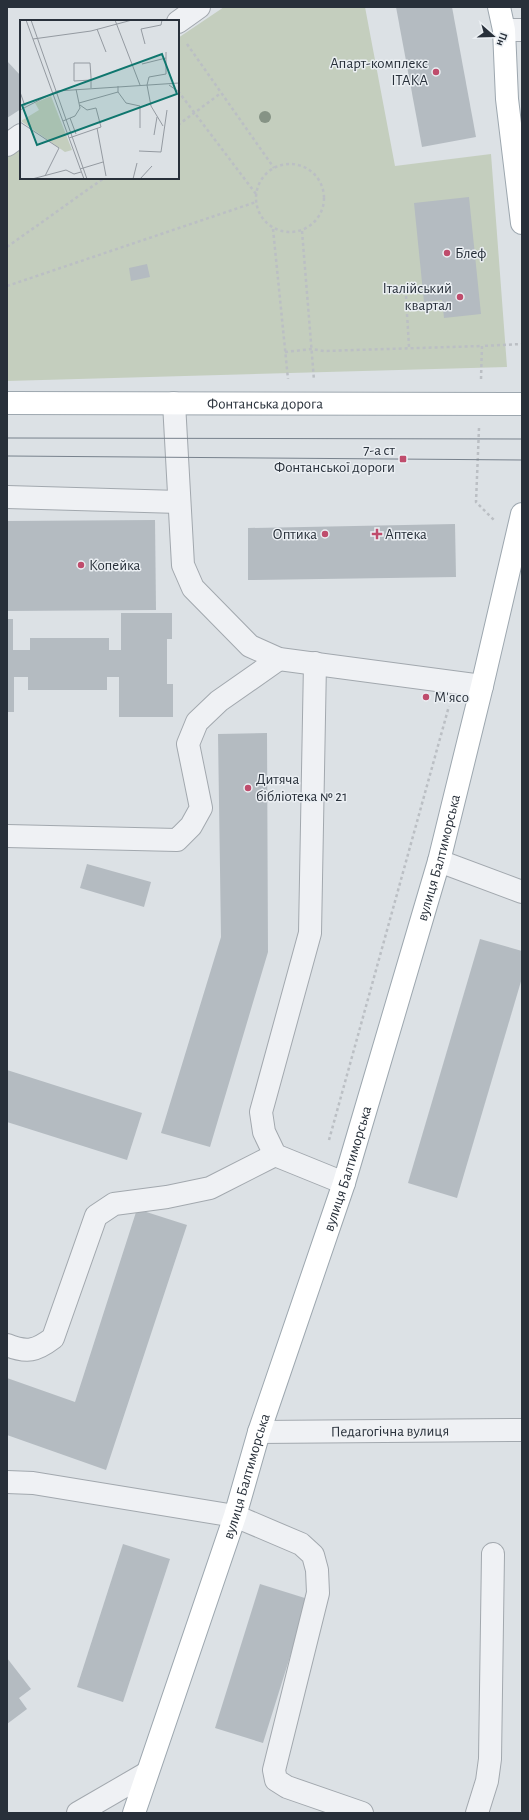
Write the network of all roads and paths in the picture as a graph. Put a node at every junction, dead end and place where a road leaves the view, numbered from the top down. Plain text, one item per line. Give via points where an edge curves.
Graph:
1 (199, 7) edge
2 (499, 7) edge
3 (180, 30) edge
4 (513, 30) edge
5 (179, 92) edge
6 (221, 93) junction
7 (194, 113) junction
8 (179, 124) edge
9 (20, 136) edge
10 (7, 145) edge
11 (274, 168) junction
12 (103, 179) edge
13 (256, 195) junction
14 (256, 202) junction
15 (522, 223) edge
16 (273, 229) junction
17 (302, 231) junction
18 (7, 247) edge
19 (7, 286) edge
20 (406, 296) dead end
21 (522, 344) edge
22 (482, 346) junction
23 (409, 347) junction
24 (312, 349) junction
25 (285, 352) junction
26 (7, 403) edge
27 (174, 403) junction
28 (290, 403) junction
29 (316, 403) junction
30 (480, 403) junction
31 (522, 404) edge
32 (7, 497) edge
33 (179, 502) junction
34 (522, 514) edge
35 (496, 522) dead end
36 (279, 659) junction
37 (315, 663) junction
38 (456, 682) junction
39 (482, 686) junction
40 (7, 836) edge
41 (438, 861) junction
42 (522, 890) edge
43 (275, 1155) junction
44 (320, 1173) junction
45 (344, 1183) junction
46 (7, 1345) edge
47 (522, 1430) edge
48 (259, 1432) junction
49 (7, 1482) edge
50 (235, 1516) junction
51 (493, 1554) dead end
52 (147, 1773) junction
53 (78, 1813) edge
54 (134, 1813) edge
55 (362, 1813) edge
56 (477, 1813) edge

1 - 3 street
2 - 4 main road
3 - 6 path
4 - 15 main road via 507,98
5 - 7 path
6 - 7 path
6 - 11 path
7 - 8 path
7 - 13 path
9 - 10 street
11 - 13 path via 265,175
11 - 17 path via 286,164 310,170 319,179 324,190 320,214 313,224
12 - 18 path
13 - 14 path
14 - 16 path via 262,217
14 - 19 path
16 - 17 path via 293,233
16 - 25 path
17 - 24 path
20 - 23 path
21 - 22 path
22 - 23 path
22 - 30 path
23 - 24 path via 324,351
24 - 25 path
24 - 29 path
25 - 28 path
26 - 27 main road, Фонтанська дорога
27 - 28 main road, Фонтанська дорога
27 - 33 street
28 - 29 main road, Фонтанська дорога
29 - 30 main road, Фонтанська дорога
30 - 31 main road, Фонтанська дорога
30 - 35 path via 476,502
32 - 33 street
33 - 36 street via 183,565 193,588 250,646
34 - 39 main road, вулиця Балтиморська
36 - 37 street
36 - 40 street via 218,701 197,722 188,744 201,808 191,826 178,840
37 - 38 street
37 - 43 street via 310,933 261,1112 264,1132
38 - 39 street
38 - 44 path
39 - 41 main road, вулиця Балтиморська
41 - 42 street
41 - 45 main road, вулиця Балтиморська
43 - 44 street
43 - 46 street via 210,1188 167,1198 114,1204 96,1216 53,1338 40,1348 22,1350
44 - 45 street
45 - 48 main road, вулиця Балтиморська
47 - 48 street, Педагогічна вулиця
48 - 50 main road, вулиця Балтиморська
49 - 50 street via 33,1483
50 - 52 main road, вулиця Балтиморська
50 - 55 street via 301,1544 313,1555 317,1570 318,1593 274,1770 276,1780 287,1787
51 - 56 street via 490,1759 487,1781
52 - 53 street
52 - 54 main road, вулиця Балтиморська

